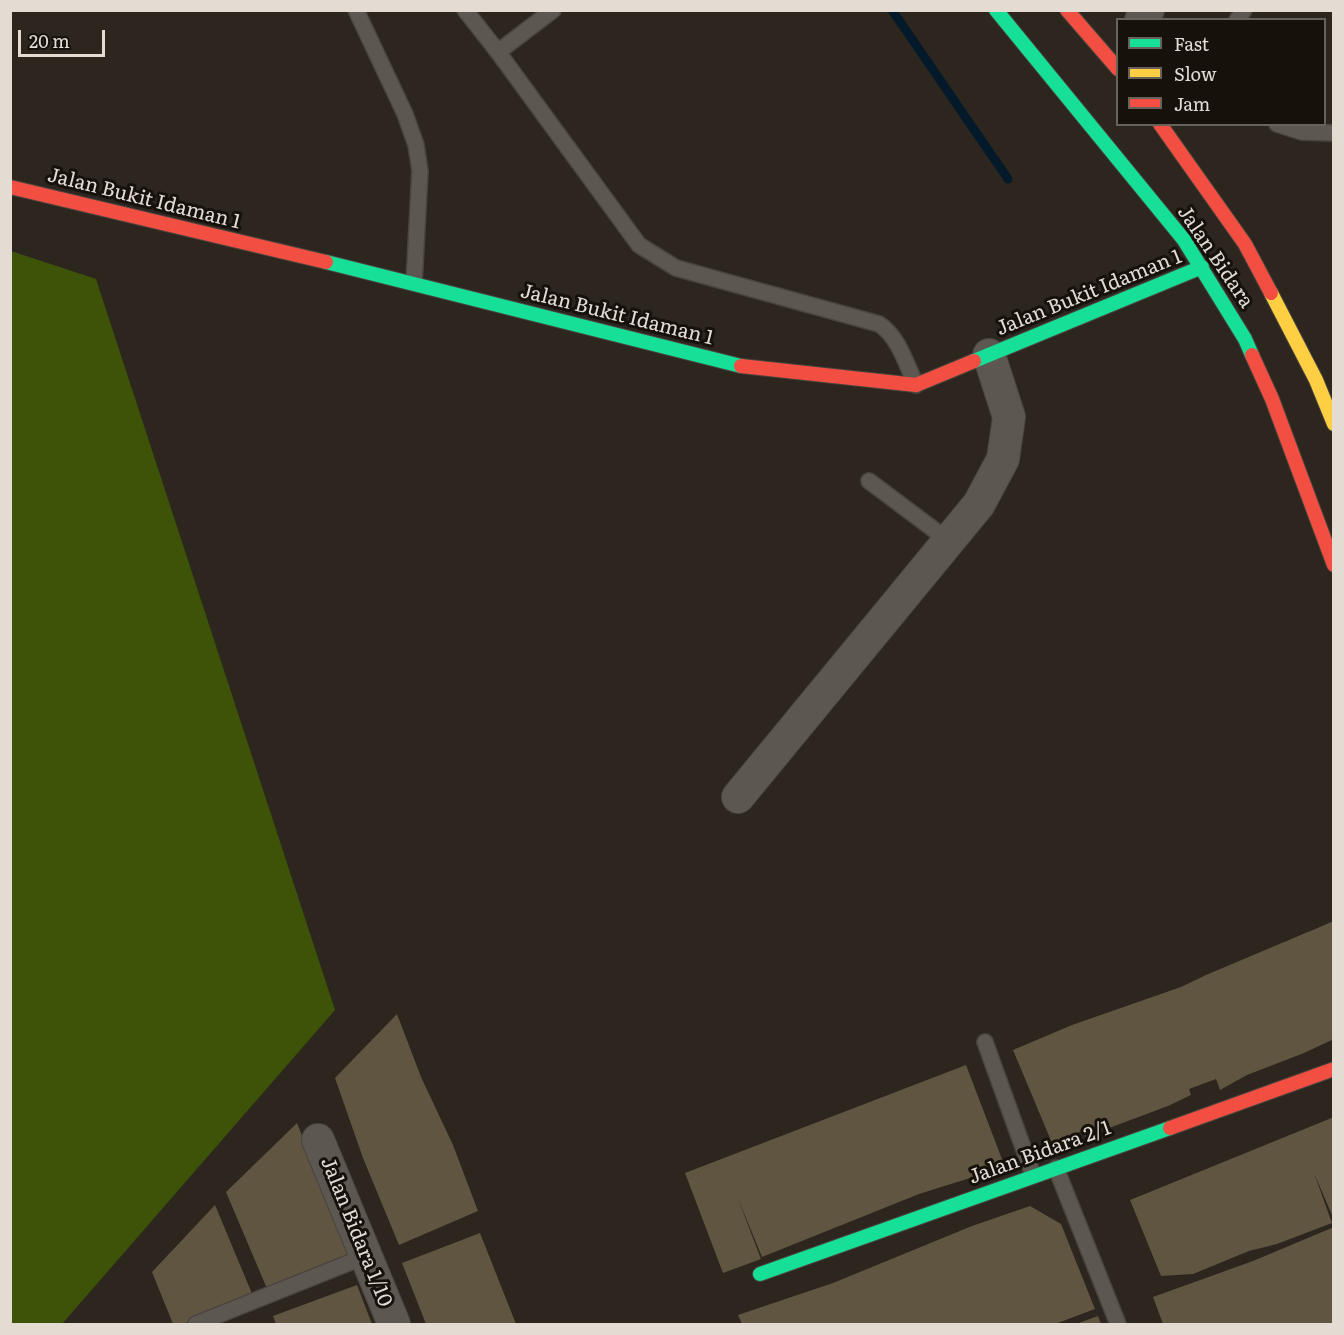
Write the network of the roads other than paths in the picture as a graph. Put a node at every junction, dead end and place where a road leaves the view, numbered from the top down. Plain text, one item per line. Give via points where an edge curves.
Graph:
1 (356, 10) edge
2 (465, 10) edge
3 (553, 10) edge
4 (996, 10) edge
5 (1068, 10) edge
6 (498, 52) junction
7 (1115, 58) edge
8 (1161, 126) edge
9 (1283, 126) edge
10 (1334, 134) edge
11 (10, 187) edge
12 (1202, 267) junction
13 (414, 283) junction
14 (989, 355) junction
15 (1325, 376) edge
16 (916, 385) junction
17 (1334, 424) edge
18 (869, 482) dead end
19 (949, 541) junction
20 (1334, 565) edge
21 (738, 797) dead end
22 (985, 1042) dead end
23 (1334, 1069) edge
24 (318, 1140) dead end
25 (1056, 1168) junction
26 (1033, 1176) junction
27 (366, 1256) junction
28 (760, 1274) dead end
29 (196, 1324) edge
30 (394, 1324) edge
31 (1118, 1324) edge

1 - 13 lane via 416,145 420,171
2 - 6 lane
3 - 6 lane
4 - 12 street, Jalan Bidara
5 - 7 street
6 - 16 lane via 639,245 675,268 879,324 894,338
8 - 15 street, Jalan Bidara via 1245,244
9 - 10 lane via 1302,132
11 - 13 street, Jalan Bukit Idaman 1
12 - 14 street, Jalan Bukit Idaman 1
12 - 20 street, Jalan Bidara via 1245,339 1272,399
13 - 16 street, Jalan Bukit Idaman 1 via 748,368
14 - 16 street, Jalan Bukit Idaman 1
14 - 19 street via 1009,417 1003,459 979,504
15 - 17 street, Jalan Bidara
18 - 19 lane
19 - 21 street
22 - 26 lane
23 - 25 street, Jalan Bidara 2/1
24 - 27 street, Jalan Bidara 1/10
25 - 26 street, Jalan Bidara 2/1
25 - 31 lane
26 - 28 street, Jalan Bidara 2/1
27 - 29 lane
27 - 30 street, Jalan Bidara 1/10

